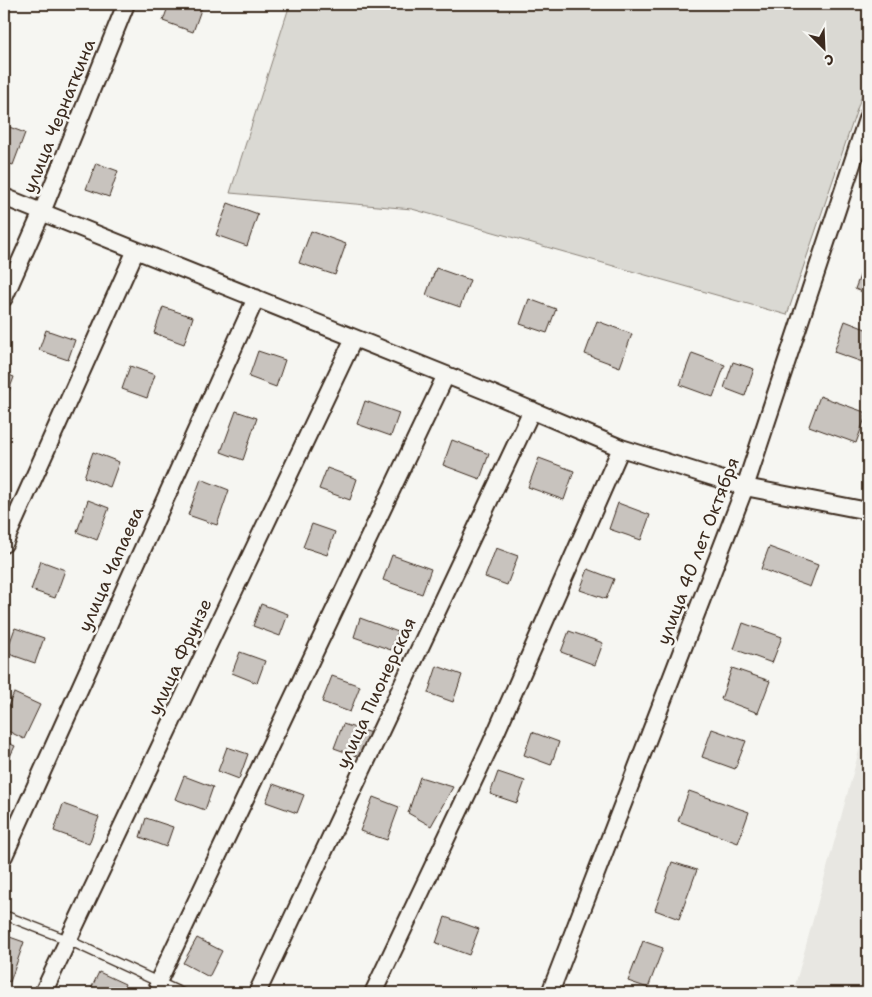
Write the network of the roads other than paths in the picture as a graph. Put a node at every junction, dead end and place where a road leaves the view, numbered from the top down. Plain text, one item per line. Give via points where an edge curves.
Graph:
1 (126, 4) edge
2 (868, 116) edge
3 (4, 197) edge
4 (42, 212) junction
5 (136, 250) junction
6 (4, 298) edge
7 (256, 298) junction
8 (354, 338) junction
9 (446, 374) junction
10 (532, 410) junction
11 (621, 448) junction
12 (744, 487) junction
13 (868, 511) edge
14 (4, 544) edge
15 (4, 856) edge
16 (4, 915) edge
17 (68, 940) junction
18 (158, 982) junction
19 (43, 993) edge
20 (182, 993) edge
21 (257, 993) edge
22 (373, 993) edge
23 (550, 993) edge

1 - 4 street, улица Чернаткина
2 - 12 street, улица 40 лет Октября
3 - 4 street
4 - 5 street
4 - 6 street, улица Чернаткина
5 - 7 street
5 - 14 street
7 - 8 street
7 - 15 street, улица Чапаева
8 - 9 street
8 - 17 street, улица Фрунзе
9 - 10 street
9 - 18 street
10 - 11 street
10 - 21 street, улица Пионерская
11 - 12 street
11 - 22 street via 490,746
12 - 13 street
12 - 23 street, улица 40 лет Октября
16 - 17 lane
17 - 18 lane
17 - 19 street, улица Фрунзе
18 - 20 lane

